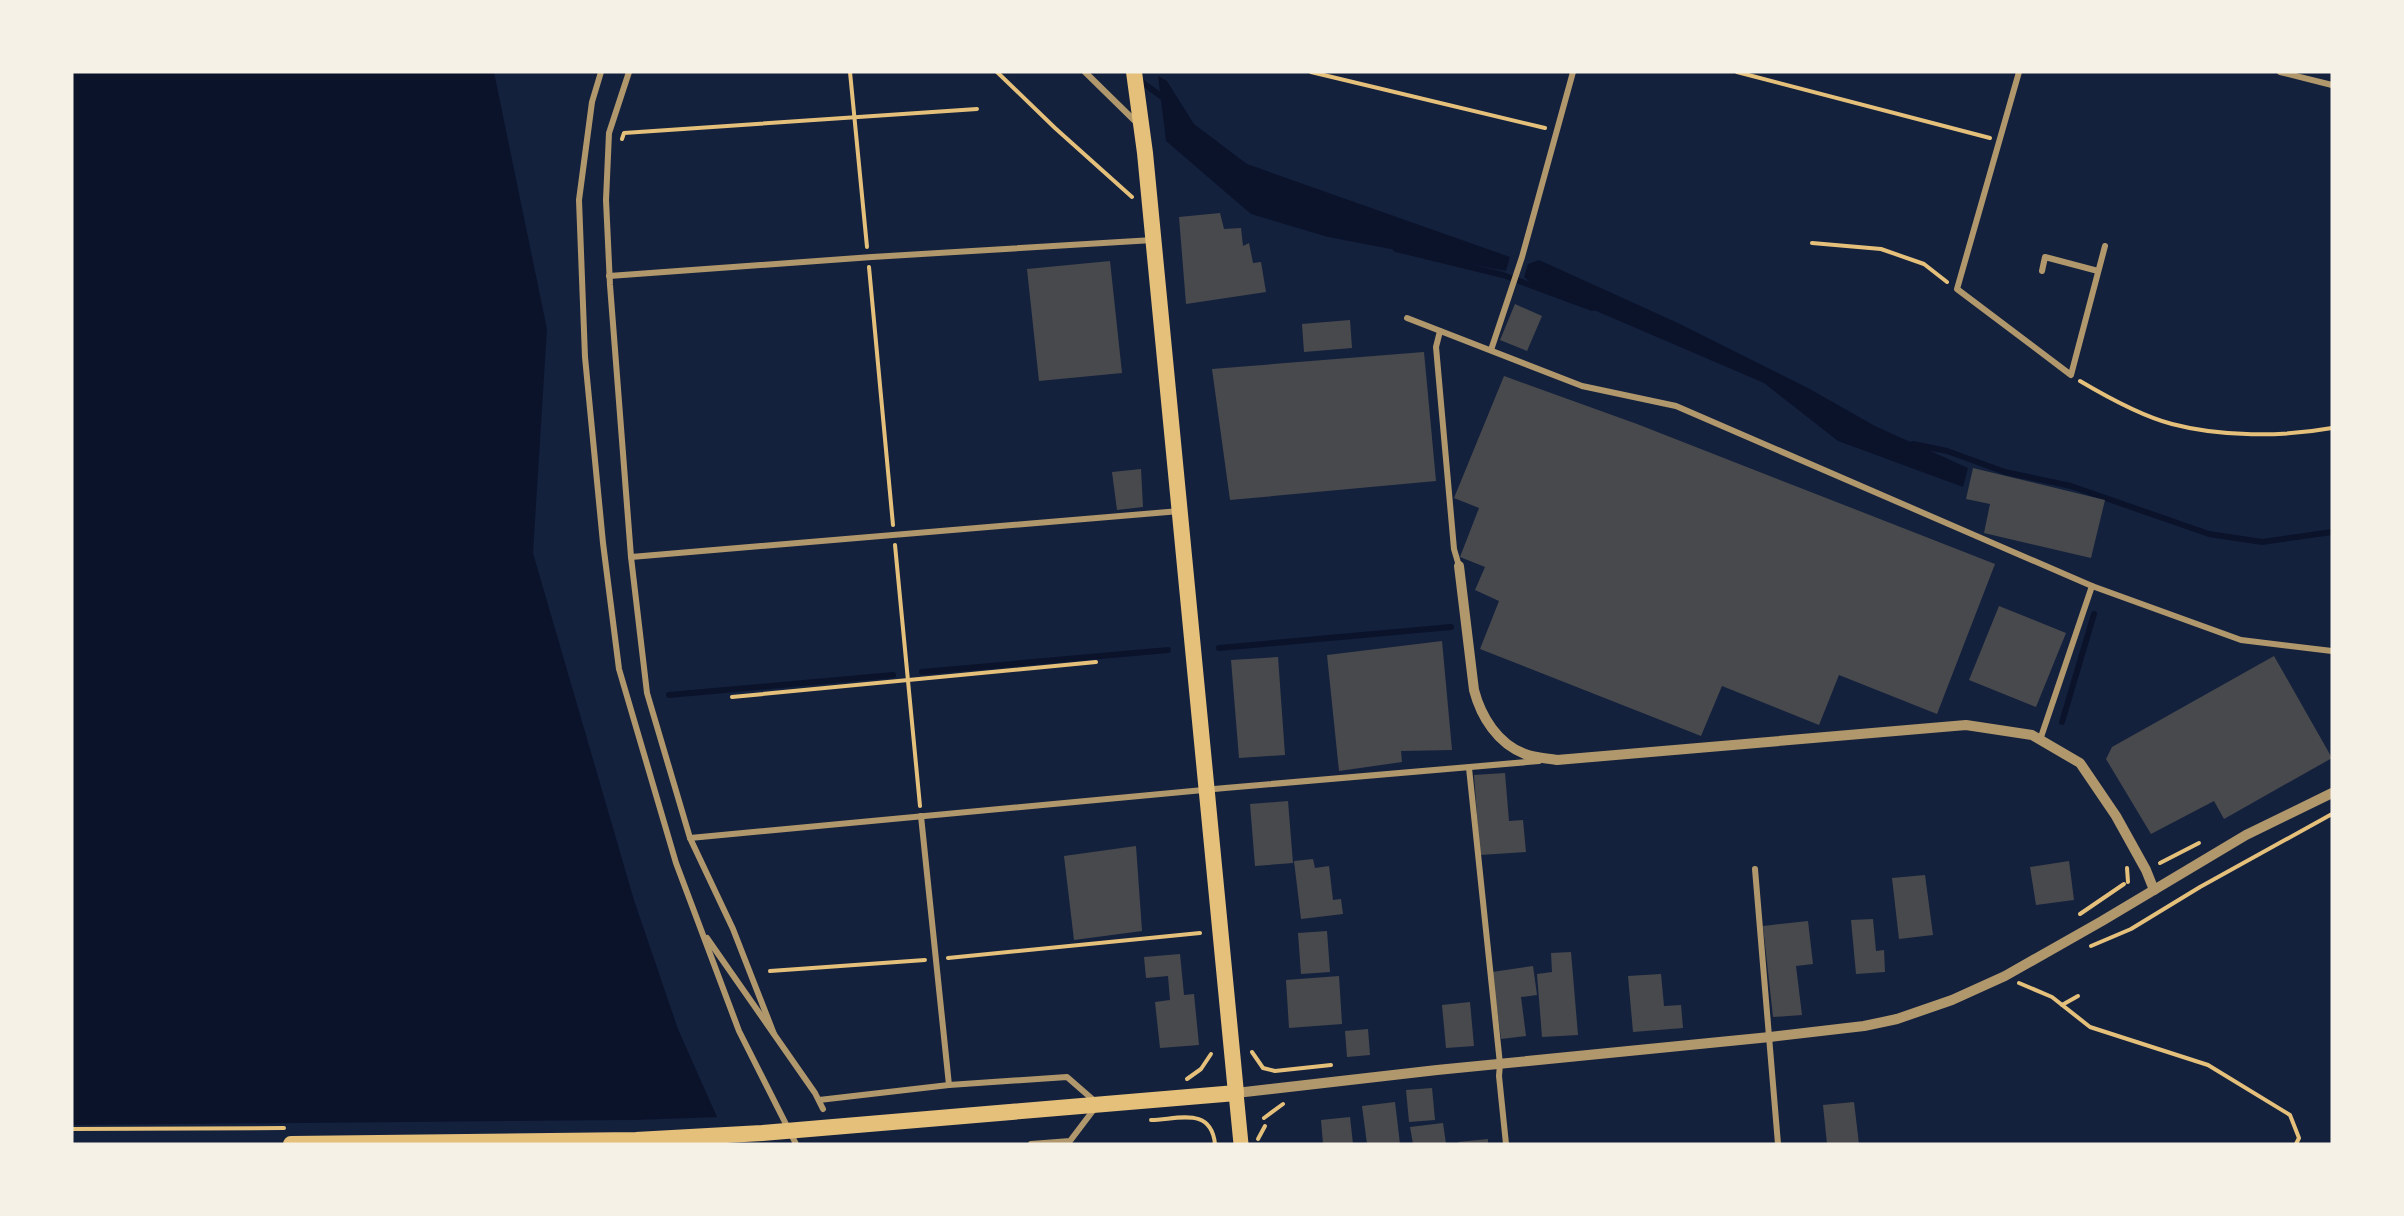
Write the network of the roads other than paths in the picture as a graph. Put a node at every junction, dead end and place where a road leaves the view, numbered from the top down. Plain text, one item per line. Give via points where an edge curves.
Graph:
1 (601, 72) edge
2 (629, 72) edge
3 (1085, 72) edge
4 (1134, 72) edge
5 (1573, 72) edge
6 (2019, 72) edge
7 (2280, 72) edge
8 (2332, 85) edge
9 (1142, 128) junction
10 (1153, 240) junction
11 (2105, 246) dead end
12 (2042, 271) dead end
13 (2098, 271) junction
14 (609, 276) junction
15 (1407, 318) dead end
16 (1440, 331) junction
17 (1491, 350) junction
18 (1180, 511) junction
19 (632, 557) junction
20 (1459, 566) joint
21 (2092, 586) junction
22 (2332, 651) edge
23 (2040, 740) junction
24 (1557, 760) junction
25 (1469, 768) junction
26 (1208, 789) junction
27 (2332, 794) edge
28 (921, 816) junction
29 (690, 838) junction
30 (1755, 868) dead end
31 (2154, 890) junction
32 (700, 928) junction
33 (774, 1034) junction
34 (1770, 1037) junction
35 (1500, 1064) junction
36 (949, 1085) junction
37 (1236, 1093) junction
38 (819, 1101) junction
39 (1098, 1104) junction
40 (823, 1109) dead end
41 (792, 1137) edge
42 (291, 1144) edge
43 (1031, 1144) edge
44 (1241, 1144) edge
45 (1506, 1144) edge
46 (1778, 1144) edge

1 - 32 street via 592,102 579,201 585,357 603,543 619,669 676,863
2 - 14 street via 609,134
3 - 9 street
4 - 9 highway
5 - 17 street via 1522,257
6 - 13 street via 1957,289 2071,375
7 - 8 street
9 - 10 highway
10 - 14 street
10 - 18 highway
11 - 13 street
12 - 13 street via 2045,256
14 - 19 street
15 - 16 street
16 - 17 street
16 - 20 street via 1436,347 1454,549
17 - 21 street via 1582,386 1676,406
18 - 19 street
18 - 26 highway
19 - 29 street via 647,693
20 - 24 street via 1479,708 1487,723 1510,747 1524,754
21 - 22 street via 2241,640
21 - 23 street
23 - 24 street via 2032,735 1966,725
23 - 31 street via 2080,763 2116,816
24 - 25 street
25 - 26 street
25 - 35 street
26 - 28 street
26 - 37 highway
27 - 31 street via 2246,835
28 - 29 street
28 - 36 street
29 - 33 street via 733,929
30 - 34 street
31 - 34 street via 2005,976 1953,1000 1864,1026
32 - 33 street
32 - 41 street via 739,1031
33 - 38 street
34 - 35 street
34 - 46 street
35 - 37 street
35 - 45 street
36 - 38 street
36 - 39 street via 1066,1077
37 - 39 highway
37 - 44 main road
38 - 40 street
39 - 41 highway
39 - 43 street via 1070,1141
41 - 42 highway via 762,1133 636,1140

